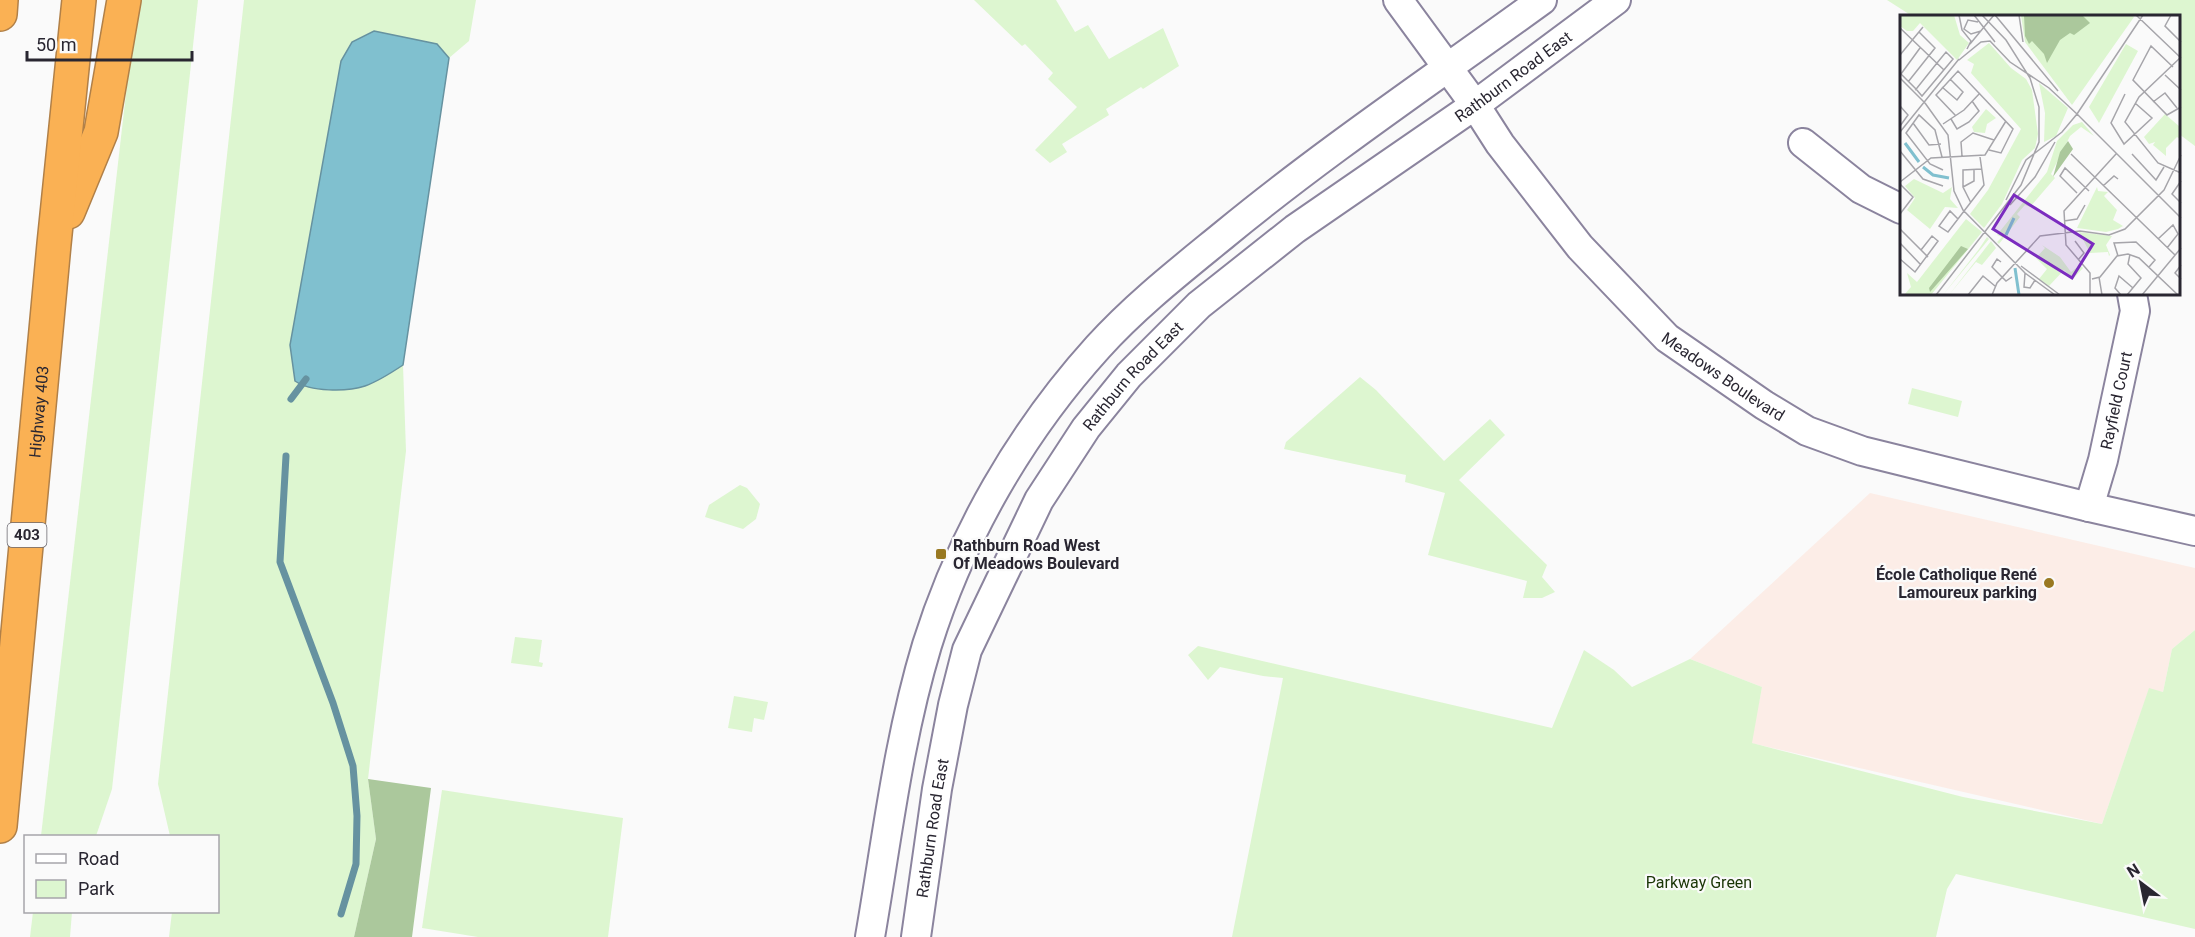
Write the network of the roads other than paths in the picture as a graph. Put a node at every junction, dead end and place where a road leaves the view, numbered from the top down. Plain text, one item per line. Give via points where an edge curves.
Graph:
1 (1, 0) edge
2 (79, 0) edge
3 (124, 0) edge
4 (1398, 0) edge
5 (1542, 0) edge
6 (1616, 0) edge
7 (0, 14) edge
8 (1447, 68) junction
9 (1475, 105) junction
10 (1803, 142) dead end
11 (1900, 208) edge
12 (54, 244) junction
13 (2132, 296) edge
14 (2089, 507) junction
15 (2195, 531) edge
16 (0, 826) edge
17 (870, 937) edge
18 (916, 937) edge

1 - 7 highway
2 - 12 highway, Highway 403 / 403
3 - 12 highway via 102,132
4 - 8 street, Meadows Boulevard
5 - 8 street
6 - 9 street, Rathburn Road East
8 - 9 street, Meadows Boulevard
8 - 17 street via 1273,195 1160,287 1099,346 1049,405 998,483 962,554 928,643 894,785
9 - 14 street, Meadows Boulevard via 1500,144 1580,247 1659,330 1764,405 1807,431 1862,451
9 - 18 street, Rathburn Road East via 1295,229 1199,305 1129,375 1086,428 1039,500 967,650 937,789
10 - 11 street via 1861,189
12 - 16 highway, Highway 403 / 403
13 - 14 street, Rayfield Court via 2135,311
14 - 15 street, Meadows Boulevard

